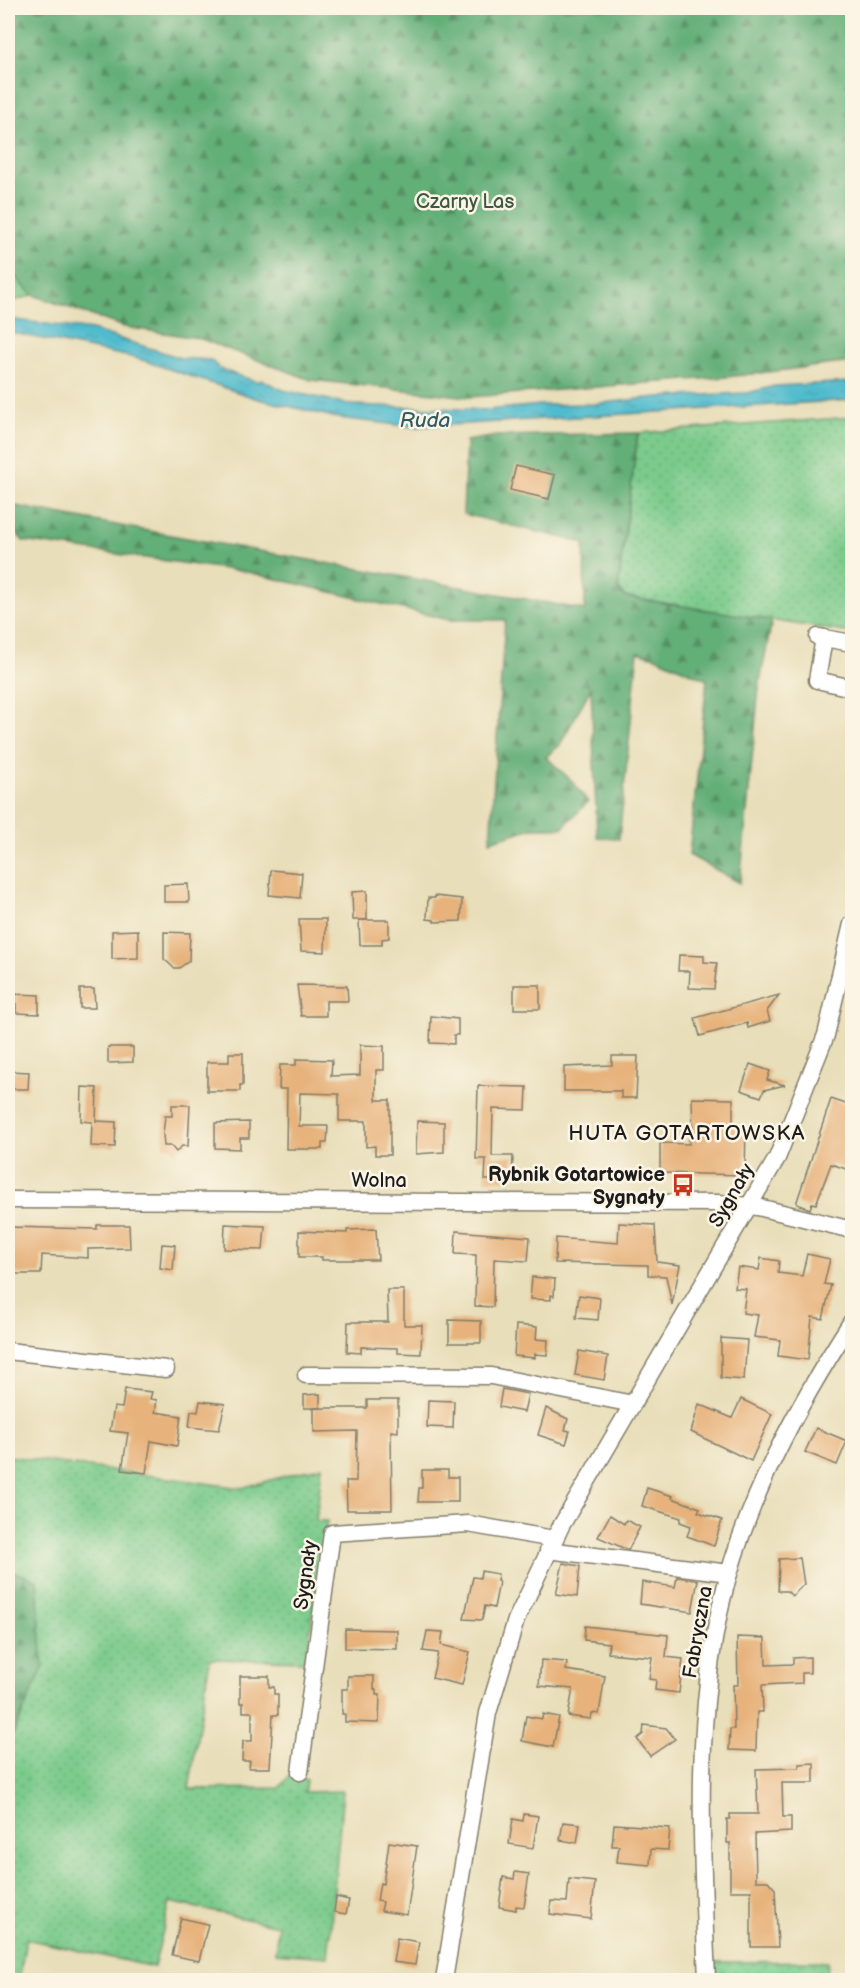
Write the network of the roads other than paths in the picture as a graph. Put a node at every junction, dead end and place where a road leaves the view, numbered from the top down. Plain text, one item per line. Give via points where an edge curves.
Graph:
1 (852, 643) edge
2 (852, 688) edge
3 (852, 924) edge
4 (8, 1200) edge
5 (750, 1206) junction
6 (852, 1230) edge
7 (852, 1321) edge
8 (8, 1351) edge
9 (166, 1369) dead end
10 (306, 1375) dead end
11 (633, 1404) junction
12 (551, 1545) junction
13 (729, 1574) junction
14 (300, 1772) dead end
15 (444, 1980) edge
16 (707, 1980) edge

1 - 2 street via 821,638 816,681
3 - 5 street, Sygnały via 826,1035 777,1158
4 - 5 street, Wolna via 707,1202
5 - 6 street
5 - 11 street, Sygnały
7 - 13 street, Fabryczna via 801,1404 758,1496
8 - 9 street
10 - 11 street via 491,1376
11 - 12 street, Sygnały
12 - 13 street
12 - 14 street, Sygnały via 468,1524 332,1533
12 - 15 street, Sygnały via 516,1620 493,1693
13 - 16 street, Fabryczna via 710,1673 702,1794

